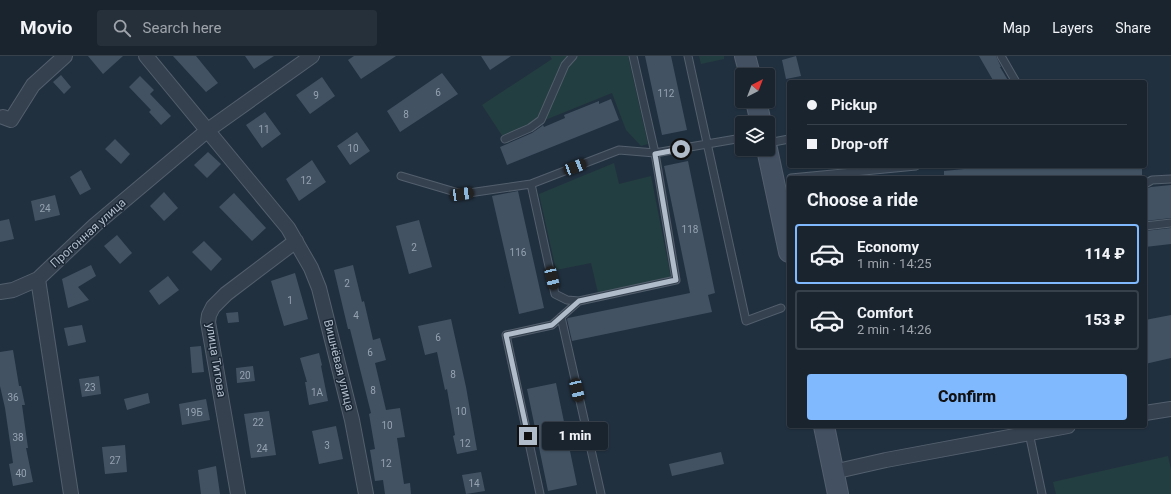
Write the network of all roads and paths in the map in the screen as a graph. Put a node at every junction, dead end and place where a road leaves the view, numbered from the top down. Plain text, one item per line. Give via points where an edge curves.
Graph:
1 (65, 56) edge
2 (146, 56) edge
3 (312, 56) edge
4 (573, 56) edge
5 (633, 56) edge
6 (688, 56) edge
7 (745, 56) edge
8 (1001, 56) edge
9 (748, 68) edge
10 (1015, 80) edge
11 (3, 117) dead end
12 (208, 130) junction
13 (505, 139) dead end
14 (735, 139) edge
15 (787, 139) edge
16 (775, 141) edge
17 (708, 144) junction
18 (655, 154) junction
19 (771, 156) edge
20 (896, 168) edge
21 (401, 176) dead end
22 (815, 176) edge
23 (785, 179) edge
24 (1171, 179) edge
25 (1147, 183) edge
26 (531, 184) junction
27 (786, 219) edge
28 (1171, 223) edge
29 (1147, 226) edge
30 (787, 230) edge
31 (296, 241) junction
32 (38, 279) junction
33 (0, 292) edge
34 (579, 301) junction
35 (781, 308) dead end
36 (561, 316) junction
37 (1171, 409) edge
38 (1147, 413) edge
39 (824, 428) edge
40 (1057, 428) edge
41 (1029, 433) junction
42 (833, 472) junction
43 (72, 494) edge
44 (238, 494) edge
45 (366, 494) edge
46 (540, 494) edge
47 (601, 494) edge
48 (838, 494) edge
49 (1042, 494) edge

1 - 11 street via 33,85 11,120
2 - 12 street, Вишнёвая улица
3 - 12 street, Прогонная улица
4 - 13 lane via 565,65 541,120
5 - 18 lane
6 - 17 lane
7 - 9 main road
8 - 10 lane
12 - 31 street, Вишнёвая улица
12 - 32 street, Прогонная улица via 95,225
14 - 17 lane
15 - 16 lane
17 - 18 lane
17 - 35 lane via 746,321
18 - 26 lane via 619,150
18 - 34 lane via 676,280
19 - 23 main road
20 - 22 lane
21 - 26 lane via 462,194
23 - 27 main road
24 - 25 lane via 1152,180
26 - 34 lane via 555,294 568,300
27 - 30 main road
28 - 29 lane
31 - 44 street, улица Титова via 226,294 209,315 208,322
31 - 45 street, Вишнёвая улица via 319,288 352,420
32 - 33 street, Прогонная улица via 13,290
32 - 43 street
34 - 36 lane
36 - 46 lane via 552,325 506,335
36 - 47 lane
37 - 38 street
39 - 42 main road
40 - 41 street
41 - 42 street
41 - 49 lane
42 - 48 main road

